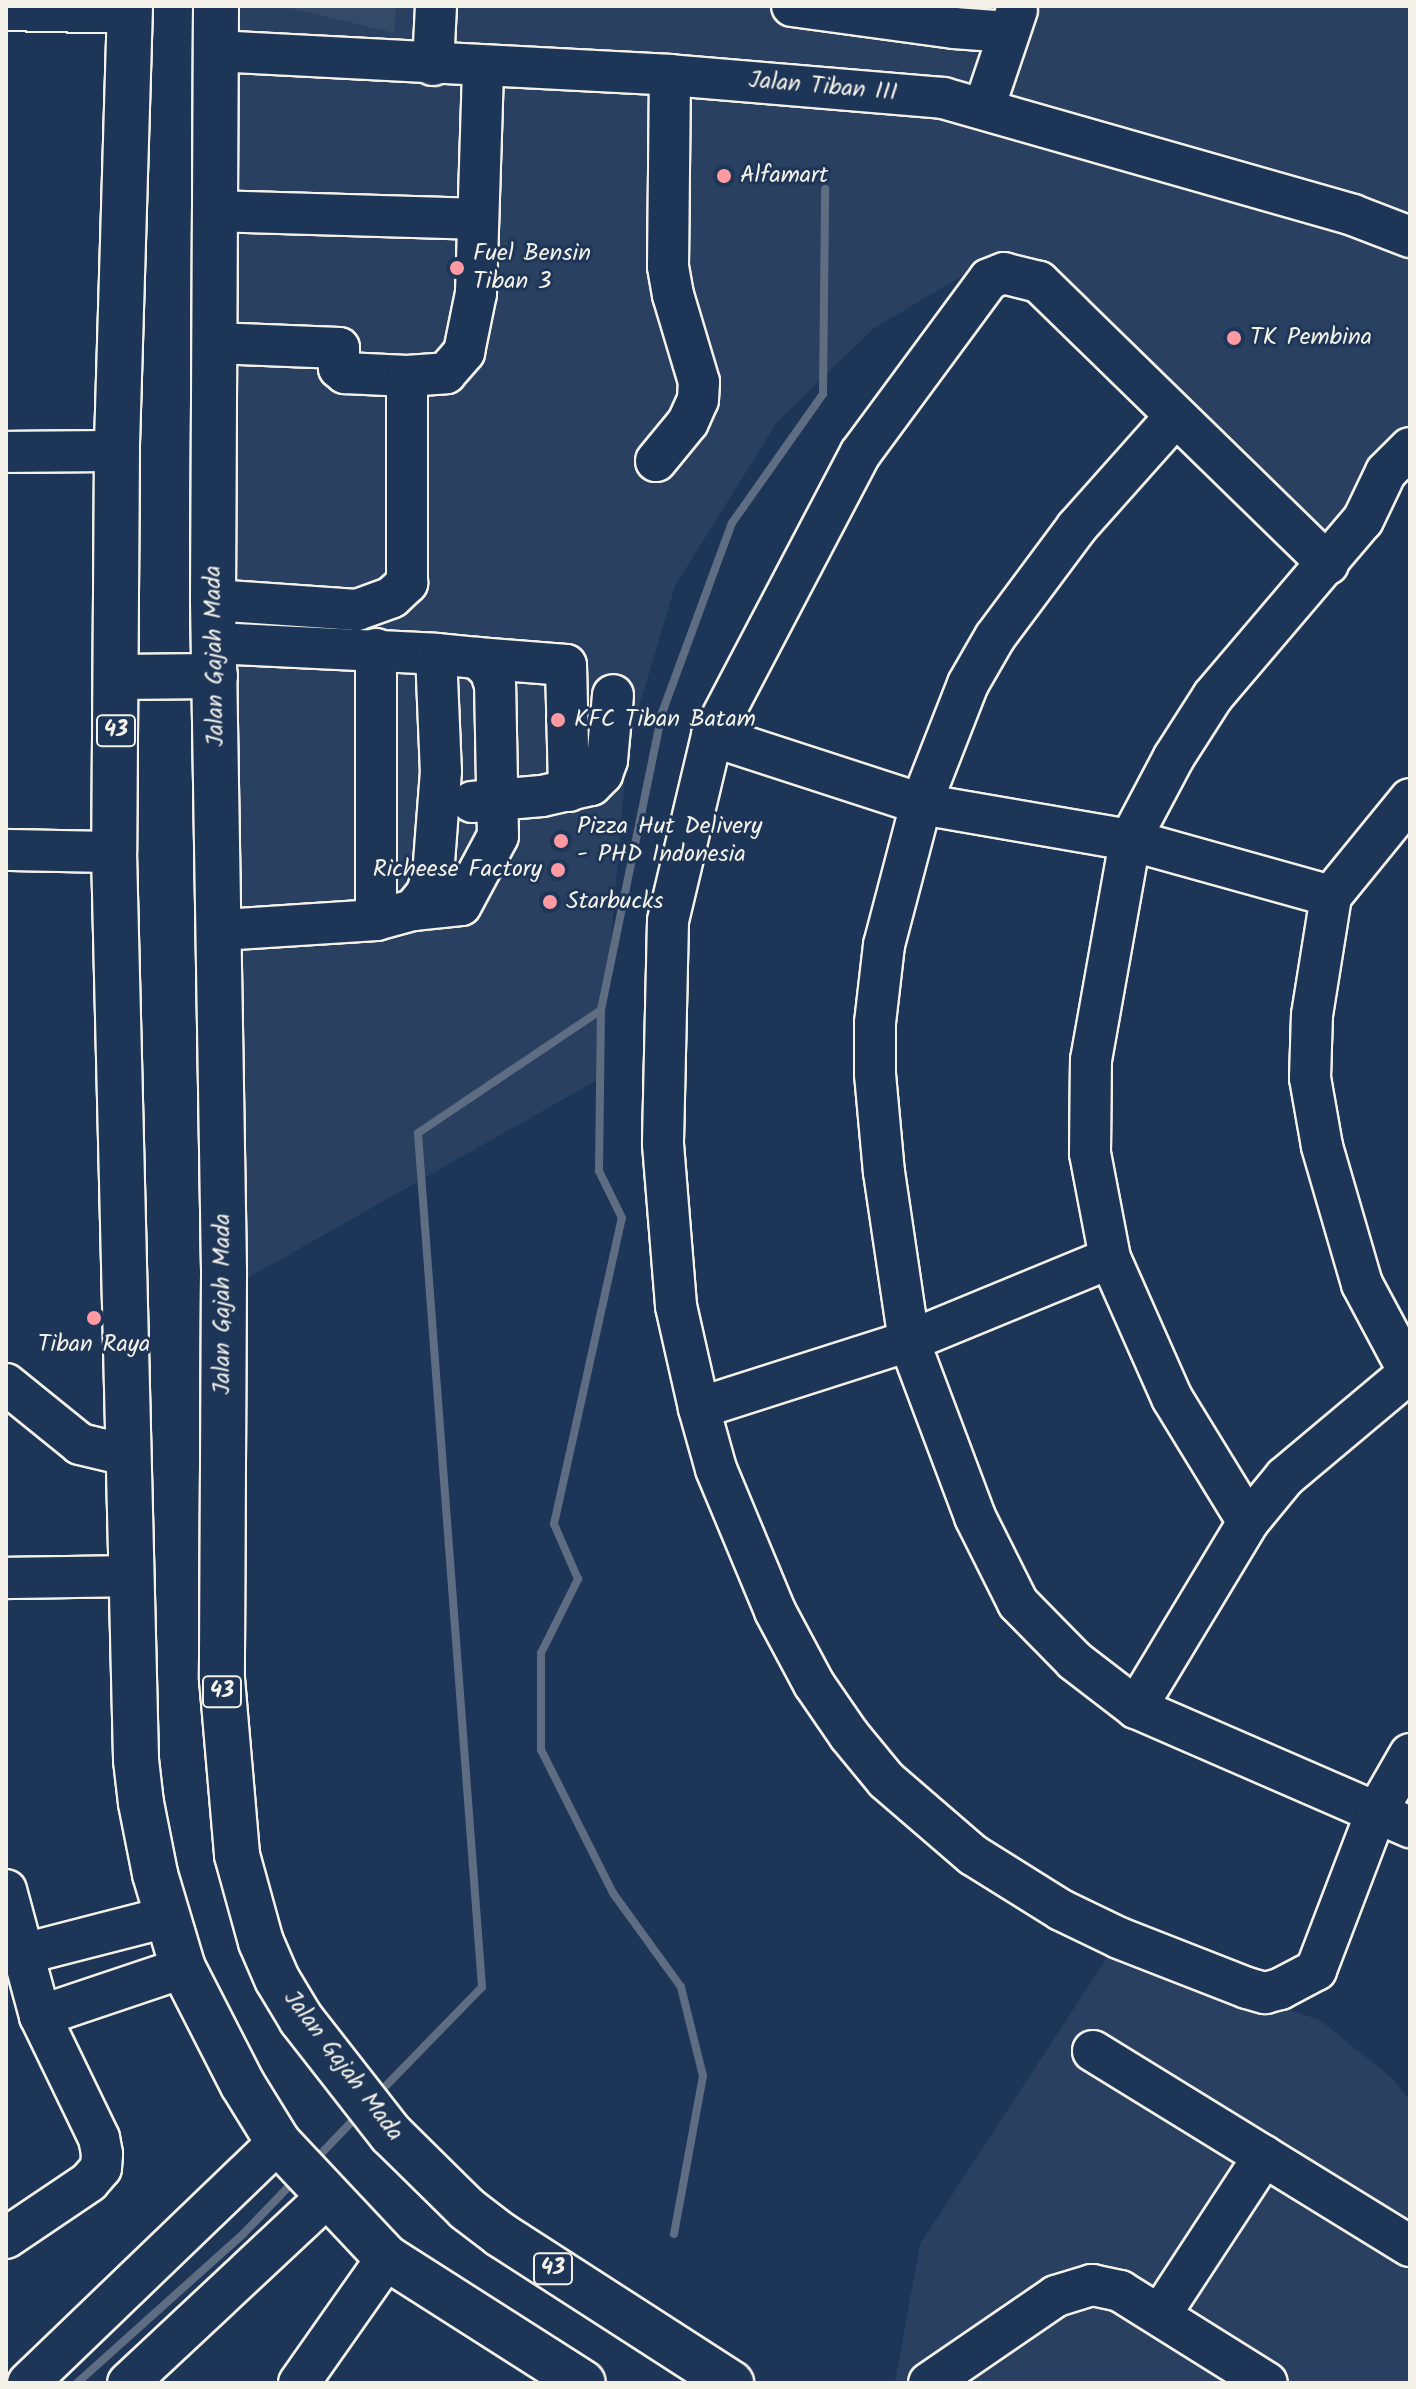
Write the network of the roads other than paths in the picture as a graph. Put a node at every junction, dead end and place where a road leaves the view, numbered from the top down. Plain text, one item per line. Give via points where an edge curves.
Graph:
1 (216, 6) edge
2 (436, 6) edge
3 (792, 6) edge
4 (6, 10) edge
5 (130, 10) edge
6 (1013, 19) edge
7 (216, 51) junction
8 (433, 65) junction
9 (483, 67) junction
10 (670, 75) junction
11 (984, 108) junction
12 (215, 211) junction
13 (478, 219) junction
14 (1410, 237) edge
15 (214, 343) junction
16 (339, 348) junction
17 (464, 352) junction
18 (407, 376) junction
19 (1174, 418) junction
20 (1410, 448) edge
21 (117, 451) junction
22 (6, 452) edge
23 (656, 461) dead end
24 (1410, 494) edge
25 (1363, 520) junction
26 (1328, 564) junction
27 (213, 600) junction
28 (354, 635) junction
29 (436, 654) junction
30 (477, 658) junction
31 (214, 659) junction
32 (118, 677) junction
33 (613, 695) dead end
34 (712, 736) junction
35 (569, 791) junction
36 (1410, 799) edge
37 (498, 800) junction
38 (921, 804) junction
39 (440, 805) junction
40 (1130, 840) junction
41 (6, 850) edge
42 (114, 852) junction
43 (1331, 896) junction
44 (395, 915) junction
45 (220, 930) junction
46 (1110, 1258) junction
47 (909, 1341) junction
48 (1409, 1372) edge
49 (6, 1384) edge
50 (699, 1408) junction
51 (130, 1456) junction
52 (1248, 1522) junction
53 (133, 1576) junction
54 (6, 1578) edge
55 (1136, 1708) junction
56 (1410, 1754) edge
57 (1393, 1820) edge
58 (6, 1890) edge
59 (167, 1917) junction
60 (23, 1954) junction
61 (183, 1968) junction
62 (40, 2016) junction
63 (1093, 2051) dead end
64 (286, 2151) junction
65 (1264, 2156) junction
66 (325, 2195) junction
67 (6, 2238) edge
68 (1410, 2246) edge
69 (387, 2258) junction
70 (1160, 2315) junction
71 (28, 2383) edge
72 (128, 2383) edge
73 (299, 2383) edge
74 (583, 2383) edge
75 (731, 2383) edge
76 (929, 2383) edge
77 (1267, 2383) edge

1 - 7 highway, Jalan Gajah Mada / 43
2 - 8 street
3 - 6 street via 954,28
4 - 5 street
5 - 21 highway, 43
6 - 11 street
7 - 8 street, Jalan Tiban III
7 - 12 highway, Jalan Gajah Mada / 43
8 - 9 street, Jalan Tiban III
9 - 10 street, Jalan Tiban III
9 - 13 street
10 - 11 street, Jalan Tiban III via 903,93
10 - 23 street via 668,266 699,382 688,422
11 - 14 street, Jalan Tiban III via 1353,215
12 - 13 street
12 - 15 highway, Jalan Gajah Mada / 43
13 - 17 street via 476,293
15 - 16 street
15 - 27 highway, Jalan Gajah Mada / 43
16 - 17 street
16 - 18 street via 339,368 345,373
17 - 18 street via 446,373
18 - 28 street via 407,583 373,607
19 - 26 street
19 - 34 street via 1039,282 1004,273 989,279 860,454
19 - 38 street via 1077,527 995,637 968,684
20 - 25 street via 1386,472
21 - 22 street
21 - 32 highway, 43
24 - 25 street
25 - 26 street
26 - 40 street via 1213,696
27 - 28 street
27 - 31 highway, Jalan Gajah Mada / 43
28 - 29 street
28 - 31 street
28 - 44 street
29 - 30 street
29 - 39 street
30 - 35 street via 566,665
30 - 37 street via 490,670 495,685
31 - 32 highway
31 - 45 highway, Jalan Gajah Mada / 43
32 - 42 highway, 43
33 - 35 street via 602,774 591,785
34 - 38 street
34 - 50 street via 668,921 663,1027 663,1144 676,1306
35 - 37 street
36 - 43 street
37 - 39 street
37 - 44 street via 498,836 467,899 461,905
38 - 40 street
38 - 47 street via 884,945 875,1023 884,1172
39 - 44 street via 427,893
40 - 43 street
40 - 46 street via 1088,1099 1090,1153
41 - 42 street
42 - 51 highway, 43
43 - 48 street via 1312,1015 1310,1078 1322,1146 1362,1284
44 - 45 street
45 - 75 highway, Jalan Gajah Mada / 43 via 222,1679 237,1855 261,1942 301,2019 391,2134 467,2209
46 - 47 street
46 - 52 street via 1172,1398
47 - 50 street
47 - 55 street via 975,1517 1018,1603 1075,1661
48 - 52 street via 1285,1477
49 - 51 street via 80,1444
50 - 57 street via 716,1469 775,1611 849,1735 886,1780 973,1855 1061,1910 1247,1988 1265,1993 1280,1989 1316,1970
51 - 53 highway, 43
52 - 55 street
53 - 54 street
53 - 59 highway, 43 via 136,1760
55 - 57 street
56 - 57 street
58 - 60 street
59 - 60 street
59 - 61 highway, 43
60 - 62 street
61 - 62 street
61 - 64 highway, 43 via 243,2085
62 - 67 street via 99,2138 101,2168 89,2182
63 - 65 street
64 - 66 highway, 43
64 - 71 street
65 - 68 street
65 - 70 street
66 - 69 highway, 43
66 - 72 street
69 - 73 street
69 - 74 highway, 43
70 - 76 street via 1120,2291 1092,2285 1077,2288 1056,2296
70 - 77 street

